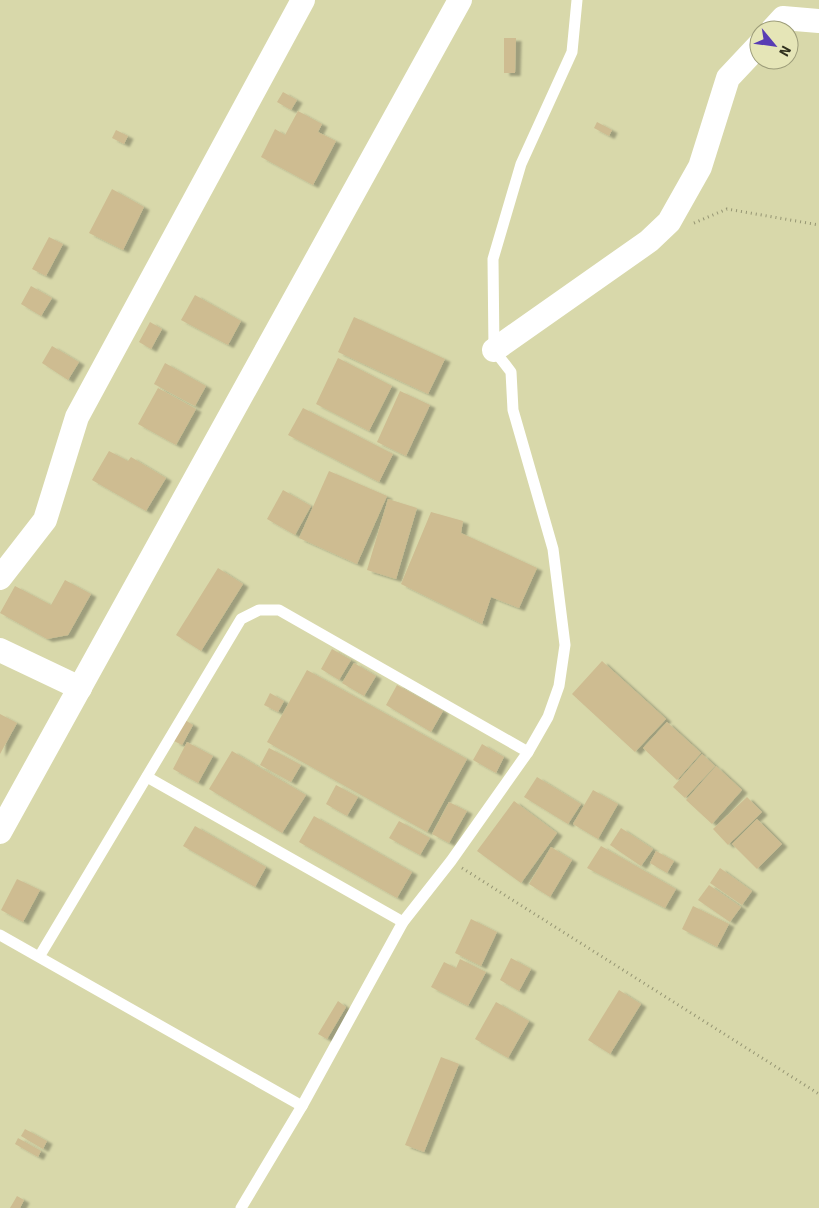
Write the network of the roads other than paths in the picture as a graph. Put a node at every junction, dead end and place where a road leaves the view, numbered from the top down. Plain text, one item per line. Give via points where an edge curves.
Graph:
1 (303, 0) edge
2 (460, 0) edge
3 (577, 0) edge
4 (781, 20) edge
5 (819, 21) edge
6 (749, 55) edge
7 (494, 350) junction
8 (0, 578) edge
9 (0, 650) edge
10 (80, 688) junction
11 (528, 752) junction
12 (147, 776) junction
13 (0, 832) edge
14 (404, 922) junction
15 (0, 935) edge
16 (39, 957) junction
17 (302, 1106) junction
18 (241, 1208) edge

1 - 8 street via 77,416 44,520
2 - 10 street
3 - 7 lane via 572,52 521,164 493,259
4 - 5 street
6 - 7 street via 728,78 700,168 669,222 649,241
7 - 11 lane via 511,372 513,410 553,549 565,645 559,686 548,717
9 - 10 street
10 - 13 street
11 - 12 lane via 280,610 259,610 241,619
11 - 14 lane
12 - 14 lane
12 - 16 lane
14 - 17 lane
15 - 16 lane
16 - 17 lane
17 - 18 lane

